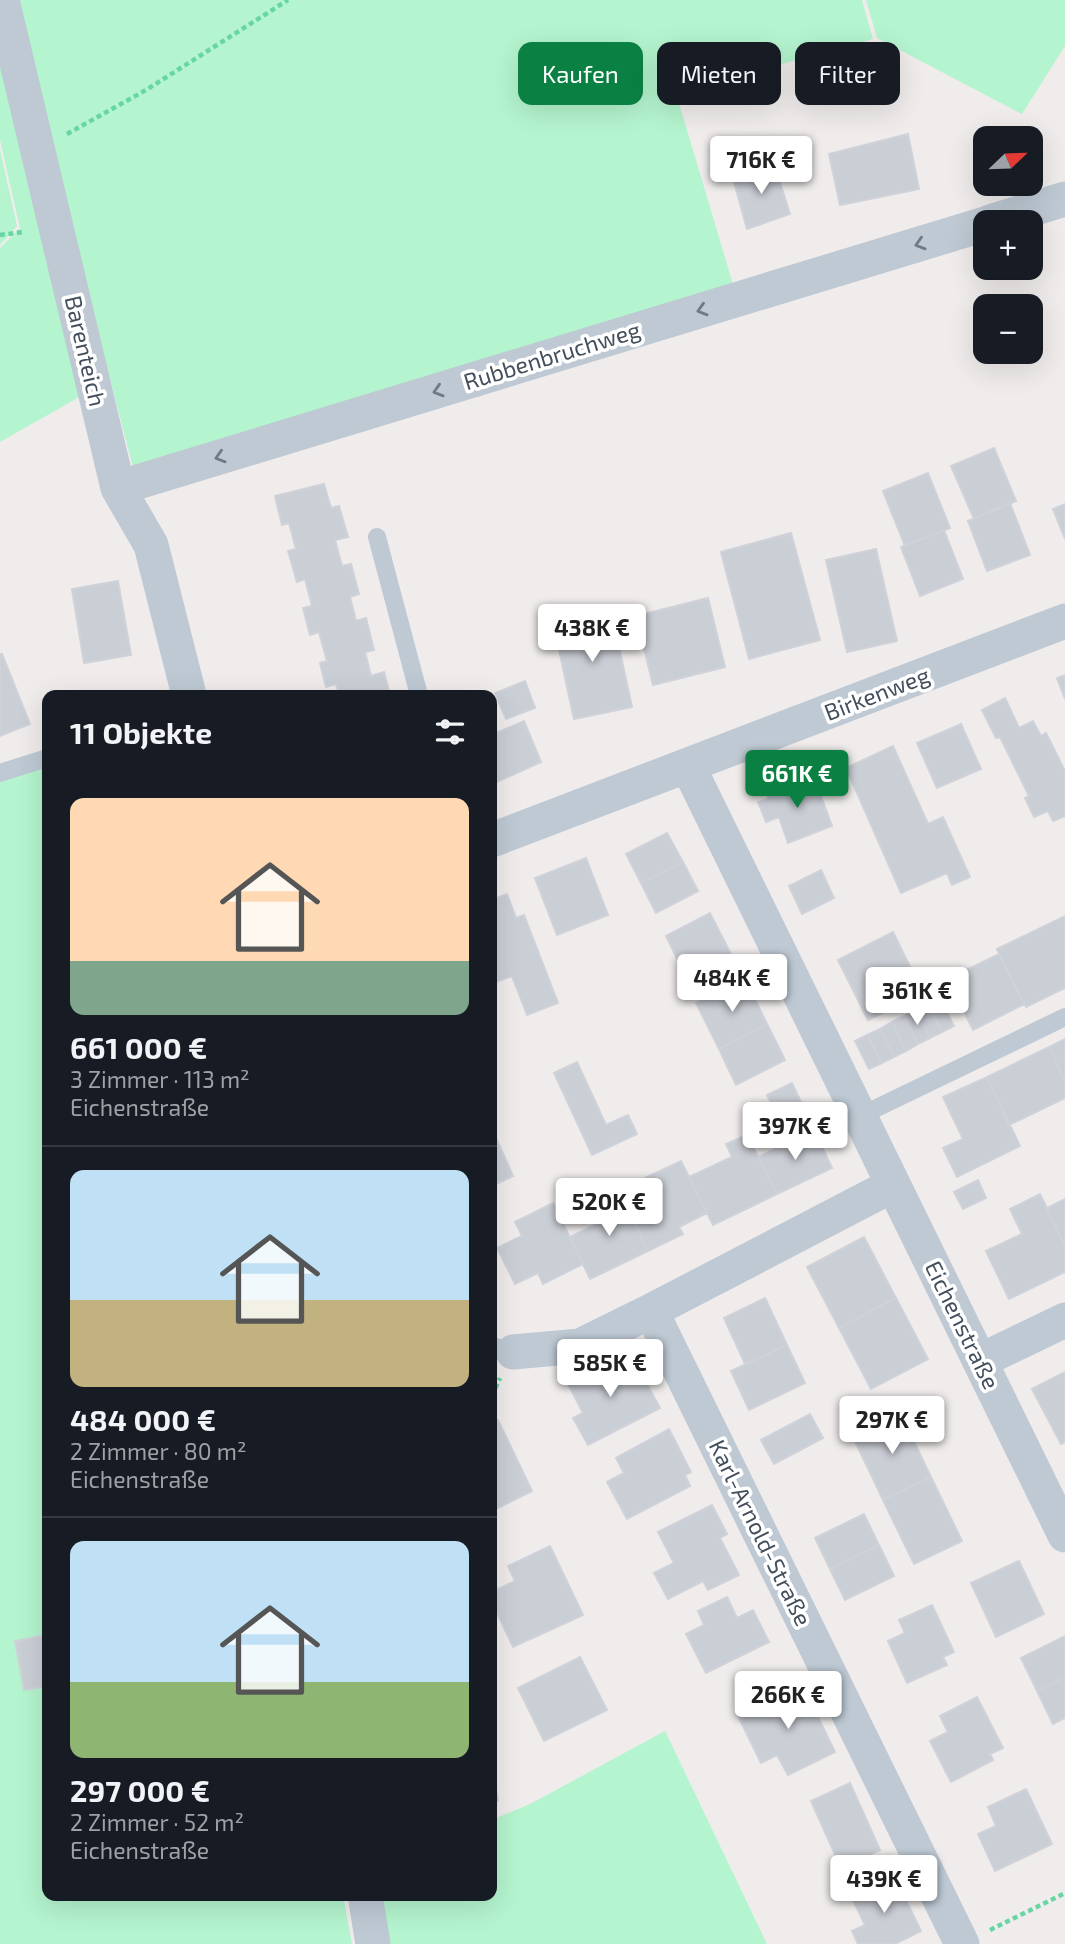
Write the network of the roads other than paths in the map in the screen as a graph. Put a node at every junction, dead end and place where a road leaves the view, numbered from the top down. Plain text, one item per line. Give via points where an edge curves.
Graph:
1 (2, 0) edge
2 (1065, 199) edge
3 (1030, 210) edge
4 (973, 228) edge
5 (118, 488) junction
6 (377, 537) dead end
7 (1065, 621) edge
8 (188, 690) edge
9 (418, 690) edge
10 (42, 760) edge
11 (688, 766) junction
12 (0, 773) edge
13 (497, 838) edge
14 (1065, 1017) edge
15 (860, 1116) junction
16 (893, 1185) junction
17 (651, 1311) junction
18 (1065, 1320) edge
19 (502, 1350) edge
20 (980, 1362) junction
21 (1065, 1535) edge
22 (366, 1901) edge
23 (973, 1938) edge
24 (373, 1944) edge

1 - 5 street, Barenteich
2 - 3 street, Rubbenbruchweg
4 -> 5 street, Rubbenbruchweg
5 - 8 street, Barenteich via 151,545
6 - 9 lane
7 - 11 street, Birkenweg
10 - 12 lane
11 - 13 street, Birkenweg
11 - 15 street, Eichenstraße
14 - 15 lane
15 - 16 street, Eichenstraße
16 - 17 street
16 - 20 street, Eichenstraße
17 - 19 street via 580,1346
17 - 23 street, Karl-Arnold-Straße
18 - 20 street
20 - 21 street, Eichenstraße
22 - 24 street

